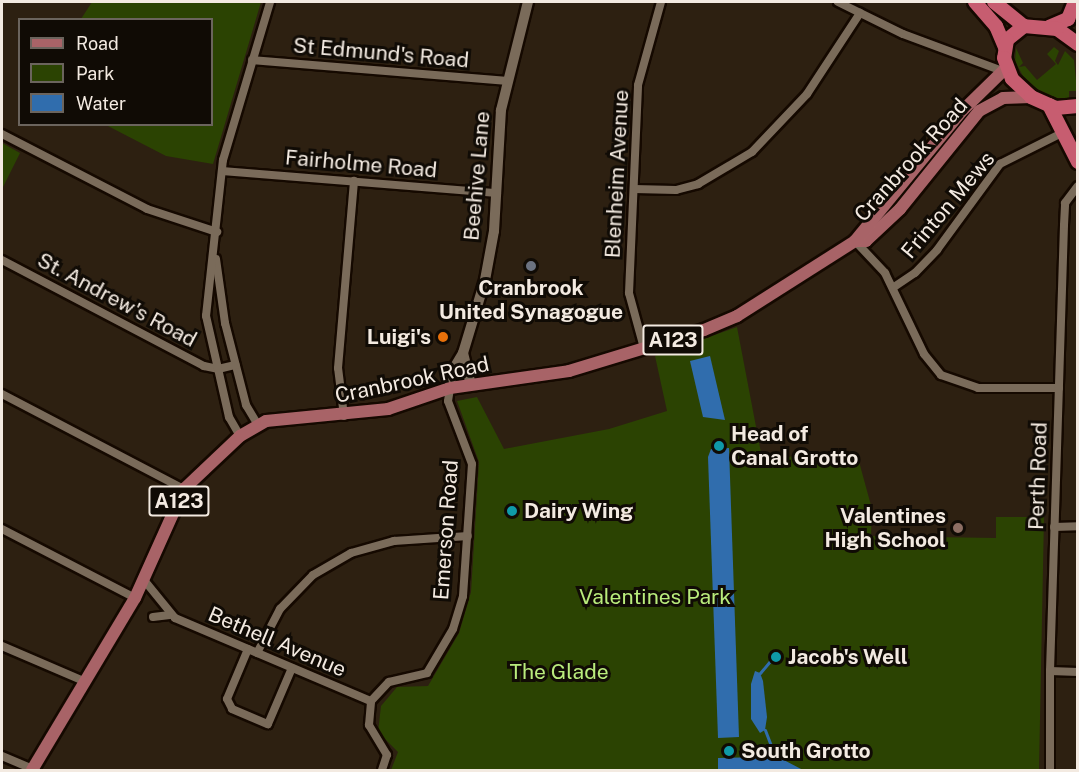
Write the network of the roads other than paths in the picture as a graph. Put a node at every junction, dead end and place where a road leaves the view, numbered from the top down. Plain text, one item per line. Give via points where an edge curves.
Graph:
1 (270, 2) edge
2 (528, 2) edge
3 (661, 2) edge
4 (838, 2) edge
5 (975, 2) edge
6 (994, 2) edge
7 (1075, 2) edge
8 (860, 13) junction
9 (1024, 26) junction
10 (1049, 27) junction
11 (1077, 45) edge
12 (1005, 47) junction
13 (252, 60) junction
14 (1006, 71) junction
15 (507, 81) junction
16 (1031, 97) junction
17 (1049, 105) junction
18 (1077, 106) edge
19 (1064, 132) junction
20 (2, 134) edge
21 (1077, 162) edge
22 (222, 171) junction
23 (354, 181) junction
24 (1077, 186) edge
25 (634, 189) junction
26 (497, 193) junction
27 (217, 232) junction
28 (855, 241) junction
29 (215, 252) junction
30 (2, 260) edge
31 (894, 287) junction
32 (644, 348) junction
33 (463, 353) junction
34 (236, 364) junction
35 (218, 369) junction
36 (471, 384) junction
37 (450, 388) junction
38 (1059, 388) junction
39 (2, 394) edge
40 (344, 416) junction
41 (258, 425) junction
42 (240, 436) junction
43 (184, 489) junction
44 (1077, 526) edge
45 (1054, 527) junction
46 (2, 529) edge
47 (468, 536) junction
48 (144, 580) junction
49 (135, 598) junction
50 (170, 615) junction
51 (153, 617) dead end
52 (2, 646) edge
53 (248, 649) junction
54 (257, 653) junction
55 (292, 668) junction
56 (1050, 671) junction
57 (1077, 672) edge
58 (86, 682) junction
59 (371, 701) junction
60 (2, 756) edge
61 (33, 770) edge
62 (382, 771) edge
63 (1050, 771) edge

1 - 13 street
2 - 15 main road, Beehive Lane
3 - 25 street, Blenheim Avenue via 638,85
4 - 8 street
5 - 12 highway via 996,26
6 - 9 highway
7 - 10 highway via 1068,19
8 - 14 street
8 - 25 street via 807,94 752,152 698,184 676,190
9 - 10 highway
9 - 12 highway
10 - 11 highway via 1063,32
12 - 14 highway
13 - 15 street, St Edmund's Road
13 - 22 street
14 - 16 highway
14 - 28 main road, Cranbrook Road / A123 via 960,113 892,201
15 - 26 main road, Beehive Lane via 499,129
16 - 17 highway
16 - 28 main road, Cranbrook Road / A123 via 1003,98 979,111 900,209 866,240
17 - 18 highway via 1062,109
17 - 19 highway
19 - 21 highway
19 - 31 street, Frinton Mews via 1000,164 937,250 915,273
20 - 27 street via 147,209
22 - 23 street, Fairholme Road
22 - 27 street
23 - 26 street, Fairholme Road
23 - 40 street via 338,368
24 - 38 street, Perth Road via 1065,203
25 - 32 street, Blenheim Avenue via 629,293
26 - 33 main road, Beehive Lane via 485,280
27 - 29 street
28 - 31 street
28 - 32 main road, Cranbrook Road / A123 via 737,316
29 - 34 street
29 - 35 street via 206,316
30 - 35 street, St. Andrew's Road via 204,366
31 - 38 street via 924,354 941,375 978,388
32 - 36 main road, Cranbrook Road / A123 via 569,371
33 - 36 main road
33 - 37 main road, Beehive Lane via 451,372
34 - 35 street
34 - 41 street via 246,405
35 - 42 street via 230,417
36 - 37 main road, Cranbrook Road / A123
37 - 40 main road, Cranbrook Road / A123 via 388,409
37 - 47 street, Emerson Road via 448,401 472,464
38 - 45 street, Perth Road
39 - 43 street
40 - 41 main road, Cranbrook Road / A123 via 280,419
41 - 42 main road, Cranbrook Road / A123
42 - 43 main road, Cranbrook Road / A123
43 - 48 main road, Cranbrook Road / A123
44 - 45 street
45 - 56 street, Perth Road
46 - 49 street
47 - 54 street via 394,541 351,553 313,575 280,609
47 - 59 street, Emerson Road via 463,596 453,629 426,673 389,682
48 - 49 main road, Cranbrook Road / A123
48 - 50 street via 157,592
49 - 58 main road, Cranbrook Road / A123
50 - 51 street
50 - 53 street, Bethell Avenue
52 - 58 street
53 - 54 street, Bethell Avenue
53 - 55 street via 227,699 232,709 268,724
54 - 55 street, Bethell Avenue
55 - 59 street, Bethell Avenue
56 - 57 street
56 - 63 street, Perth Road
58 - 61 main road, Cranbrook Road / A123
59 - 62 street via 369,725 387,755
60 - 61 street

